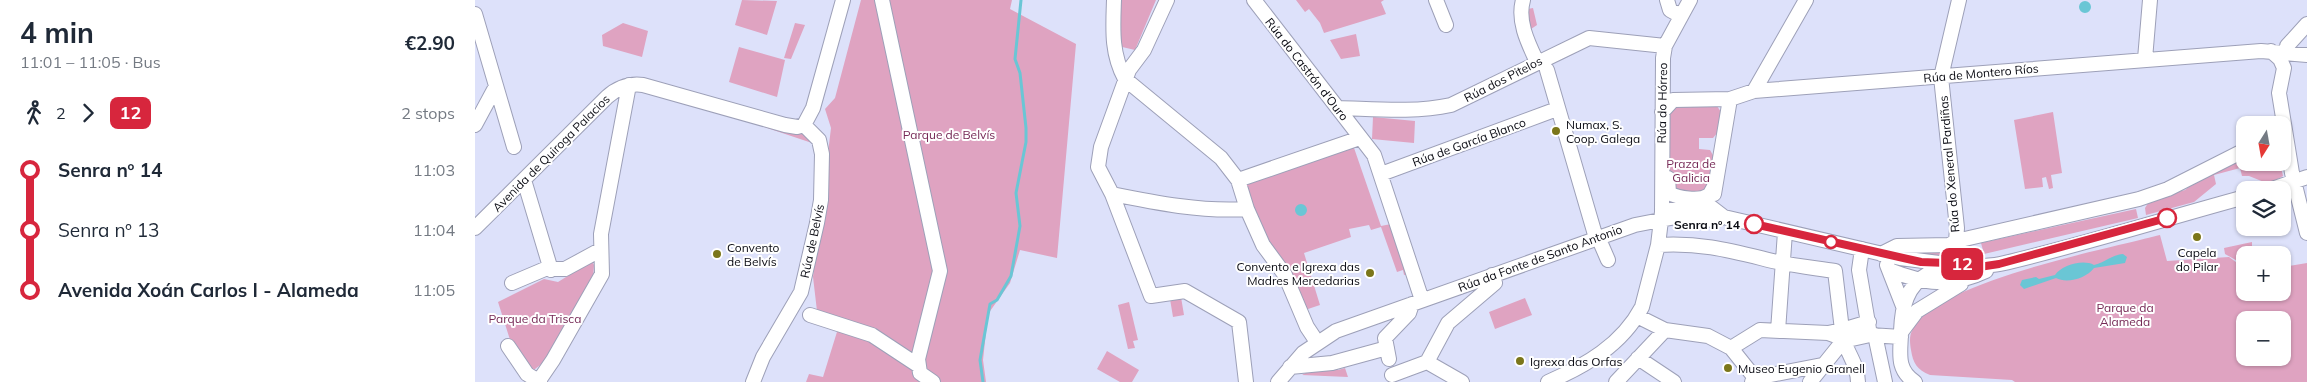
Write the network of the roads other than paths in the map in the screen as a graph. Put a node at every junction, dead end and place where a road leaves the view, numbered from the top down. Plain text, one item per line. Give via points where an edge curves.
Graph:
1 (843, 0) edge
2 (882, 0) edge
3 (1114, 0) edge
4 (1167, 0) edge
5 (1254, 0) edge
6 (1436, 0) edge
7 (1523, 0) edge
8 (1667, 0) edge
9 (1690, 0) edge
10 (1806, 0) edge
11 (1959, 0) edge
12 (2150, 0) edge
13 (475, 14) edge
14 (1681, 16) junction
15 (2307, 24) edge
16 (1446, 26) dead end
17 (2307, 42) edge
18 (1665, 46) junction
19 (2271, 51) junction
20 (2300, 54) edge
21 (2145, 59) junction
22 (1542, 66) junction
23 (2284, 68) junction
24 (1941, 77) junction
25 (1125, 79) junction
26 (629, 85) junction
27 (496, 86) junction
28 (1754, 91) junction
29 (1730, 99) junction
30 (1338, 108) junction
31 (1557, 109) junction
32 (1662, 112) junction
33 (2282, 116) edge
34 (475, 125) edge
35 (804, 125) junction
36 (1360, 138) junction
37 (513, 147) dead end
38 (2291, 151) edge
39 (2236, 154) edge
40 (1381, 174) junction
41 (2301, 179) edge
42 (524, 180) junction
43 (1239, 180) junction
44 (1715, 185) junction
45 (1111, 194) junction
46 (2236, 199) edge
47 (1711, 207) junction
48 (1247, 209) junction
49 (1669, 213) junction
50 (1724, 217) junction
51 (475, 228) edge
52 (1785, 232) junction
53 (2307, 233) edge
54 (1597, 238) junction
55 (1956, 241) junction
56 (1658, 245) junction
57 (601, 250) junction
58 (1862, 250) junction
59 (1881, 254) junction
60 (1907, 259) junction
61 (1609, 260) dead end
62 (1784, 263) junction
63 (1999, 264) junction
64 (1979, 267) junction
65 (551, 270) junction
66 (1889, 270) junction
67 (1492, 275) junction
68 (1969, 279) junction
69 (1920, 280) junction
70 (513, 283) dead end
71 (1417, 302) junction
72 (1903, 306) junction
73 (1917, 311) junction
74 (810, 315) dead end
75 (1637, 316) junction
76 (1665, 330) junction
77 (1871, 330) junction
78 (1778, 331) junction
79 (1901, 334) junction
80 (1839, 336) junction
81 (1317, 342) junction
82 (508, 346) dead end
83 (1731, 348) junction
84 (1638, 358) junction
85 (1427, 362) junction
86 (1822, 365) junction
87 (919, 366) junction
88 (1390, 366) edge
89 (1290, 367) junction
90 (1903, 377) edge
91 (1754, 380) edge
92 (539, 382) edge
93 (753, 382) edge
94 (933, 382) edge
95 (1246, 382) edge
96 (1278, 382) edge
97 (1462, 382) edge
98 (1548, 382) edge
99 (1616, 382) edge
100 (1674, 382) edge
101 (1810, 382) edge
102 (1858, 382) edge
103 (1885, 382) edge
104 (1915, 382) edge

1 - 35 street via 812,111
2 - 87 street via 940,271
3 - 25 street via 1113,46 1117,65
4 - 25 street via 1144,50
5 - 30 street, Rúa do Castrón d'Ouro
6 - 16 street
7 - 22 street via 1519,12 1527,42
8 - 14 street via 1670,10
9 - 14 street, Rúa do Hórreo
10 - 28 street
11 - 24 street, Rúa do Xeneral Pardiñas
12 - 21 street
13 - 27 street
14 - 18 street, Rúa do Hórreo
15 - 20 street
17 - 20 street
18 - 22 street, Rúa dos Pitelos via 1589,38
18 - 32 street, Rúa do Hórreo via 1661,75
19 - 20 street, Rúa de Montero Ríos
19 - 21 street, Rúa de Montero Ríos
19 - 23 street
20 - 23 street via 2298,60
21 - 24 street, Rúa de Montero Ríos
22 - 30 street, Rúa dos Pitelos via 1437,108
22 - 31 street
23 - 33 street via 2279,93
24 - 28 street, Rúa de Montero Ríos
24 - 55 street, Rúa do Xeneral Pardiñas
25 - 43 street via 1221,158
25 - 45 street via 1101,146 1098,167
26 - 35 street via 643,85 785,126
26 - 42 street, Avenida de Quiroga Palacios via 612,93
26 - 57 street via 601,234
27 - 34 street
27 - 37 street
28 - 29 street, Rúa de Montero Ríos
29 - 32 street, Rúa de Montero Ríos via 1673,100
29 - 44 street
30 - 36 street, Rúa do Castrón d'Ouro
31 - 40 street, Rúa de García Blanco
31 - 54 street
32 - 44 street via 1668,118 1669,193 1683,198 1702,198 1709,195
32 - 49 street, Rúa do Hórreo
35 - 93 street, Rúa de Belvís via 819,140 822,154 817,223 801,292 763,357
36 - 40 street, Rúa do Castrón d'Ouro via 1374,155
36 - 43 street
38 - 41 street
39 - 55 street via 2167,189 2139,199
40 - 71 street, Rúa do Castrón d'Ouro
41 - 53 street
42 - 51 street, Avenida de Quiroga Palacios
42 - 65 street
43 - 48 street
44 - 47 street
45 - 48 street via 1223,210
45 - 95 street via 1151,296 1185,291 1239,322
46 - 63 street
47 - 49 street, Rúa da Fonte de Santo Antonio via 1685,207
47 - 50 street
48 - 81 street via 1263,245 1285,275 1307,327
49 - 50 street via 1714,220
49 - 54 street, Rúa da Fonte de Santo Antonio
49 - 56 street, Rúa do Hórreo
50 - 52 street
52 - 58 street
52 - 62 street
54 - 61 street
54 - 67 street, Rúa da Fonte de Santo Antonio
55 - 59 street via 1949,245 1892,247
56 - 62 street via 1703,245
56 - 75 street, Rúa do Hórreo
57 - 65 street via 565,269
57 - 92 street via 601,280
58 - 59 street
58 - 77 street via 1859,270
59 - 60 street
59 - 66 street
60 - 64 street
60 - 69 street
62 - 78 street
62 - 80 street via 1835,272
63 - 64 street
63 - 68 street
64 - 69 street via 1932,272
65 - 70 street via 545,269
66 - 69 street
66 - 72 street
67 - 71 street, Rúa da Fonte de Santo Antonio
67 - 85 street via 1495,283 1448,323
68 - 69 street via 1945,283
68 - 73 street
69 - 72 street via 1911,289
69 - 73 street via 1924,289
71 - 81 street, Rúa da Fonte de Santo Antonio via 1336,331
71 - 88 street via 1385,338
72 - 79 street
73 - 79 street
74 - 87 street via 872,335
75 - 76 street
75 - 98 street via 1611,346 1581,368
76 - 83 street via 1708,336
76 - 84 street
77 - 79 street
77 - 80 street
77 - 103 street
78 - 80 street
78 - 83 street via 1760,330
79 - 90 street
80 - 86 street
80 - 102 street via 1851,352
81 - 89 street, Rúa da Fonte de Santo Antonio
82 - 92 street via 527,374
83 - 91 street
84 - 99 street
84 - 100 street
85 - 88 street
85 - 97 street
86 - 91 street
86 - 101 street
87 - 94 street via 920,373
88 - 89 street via 1332,363
89 - 96 street, Rúa da Fonte de Santo Antonio
90 - 104 street

